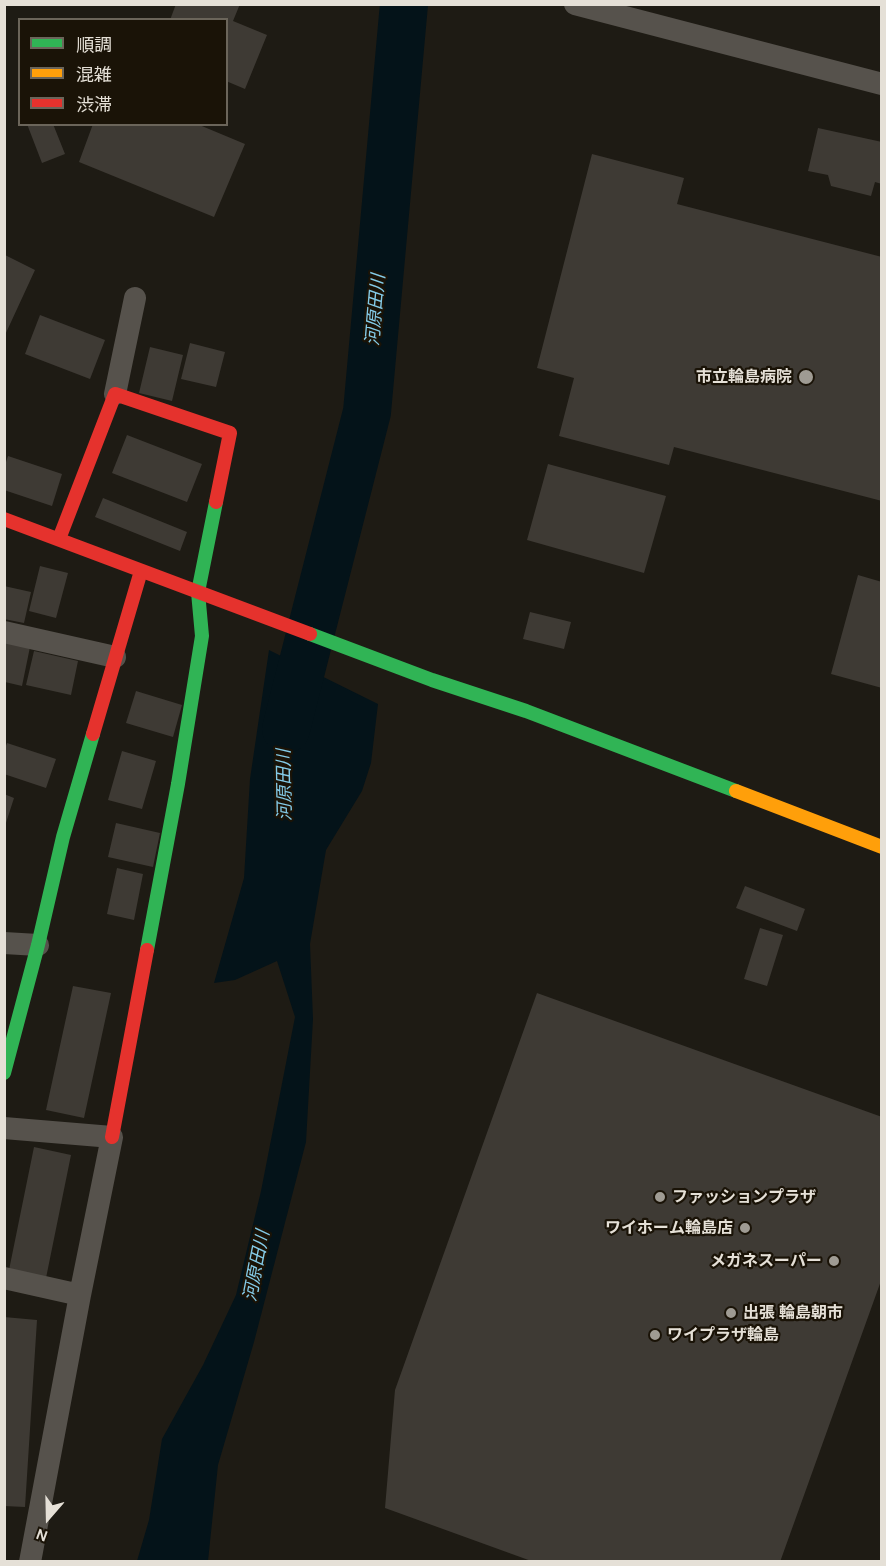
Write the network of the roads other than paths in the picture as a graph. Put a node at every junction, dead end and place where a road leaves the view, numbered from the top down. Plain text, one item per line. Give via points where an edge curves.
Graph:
1 (575, 4) edge
2 (882, 84) edge
3 (135, 298) dead end
4 (115, 394) junction
5 (4, 519) edge
6 (59, 539) junction
7 (141, 571) junction
8 (198, 592) junction
9 (4, 632) edge
10 (115, 657) junction
11 (882, 847) edge
12 (4, 943) edge
13 (38, 945) junction
14 (4, 1073) edge
15 (4, 1128) edge
16 (112, 1137) junction
17 (4, 1278) edge
18 (80, 1295) junction
19 (30, 1562) edge

1 - 2 street
3 - 4 street
4 - 6 street
4 - 8 street via 230,433
5 - 6 street
6 - 7 street
7 - 8 street
7 - 10 street
8 - 11 street via 526,711
8 - 16 street via 202,636
9 - 10 street
10 - 13 street via 63,837
12 - 13 street
13 - 14 street
15 - 16 street
16 - 18 street
17 - 18 street
18 - 19 street

